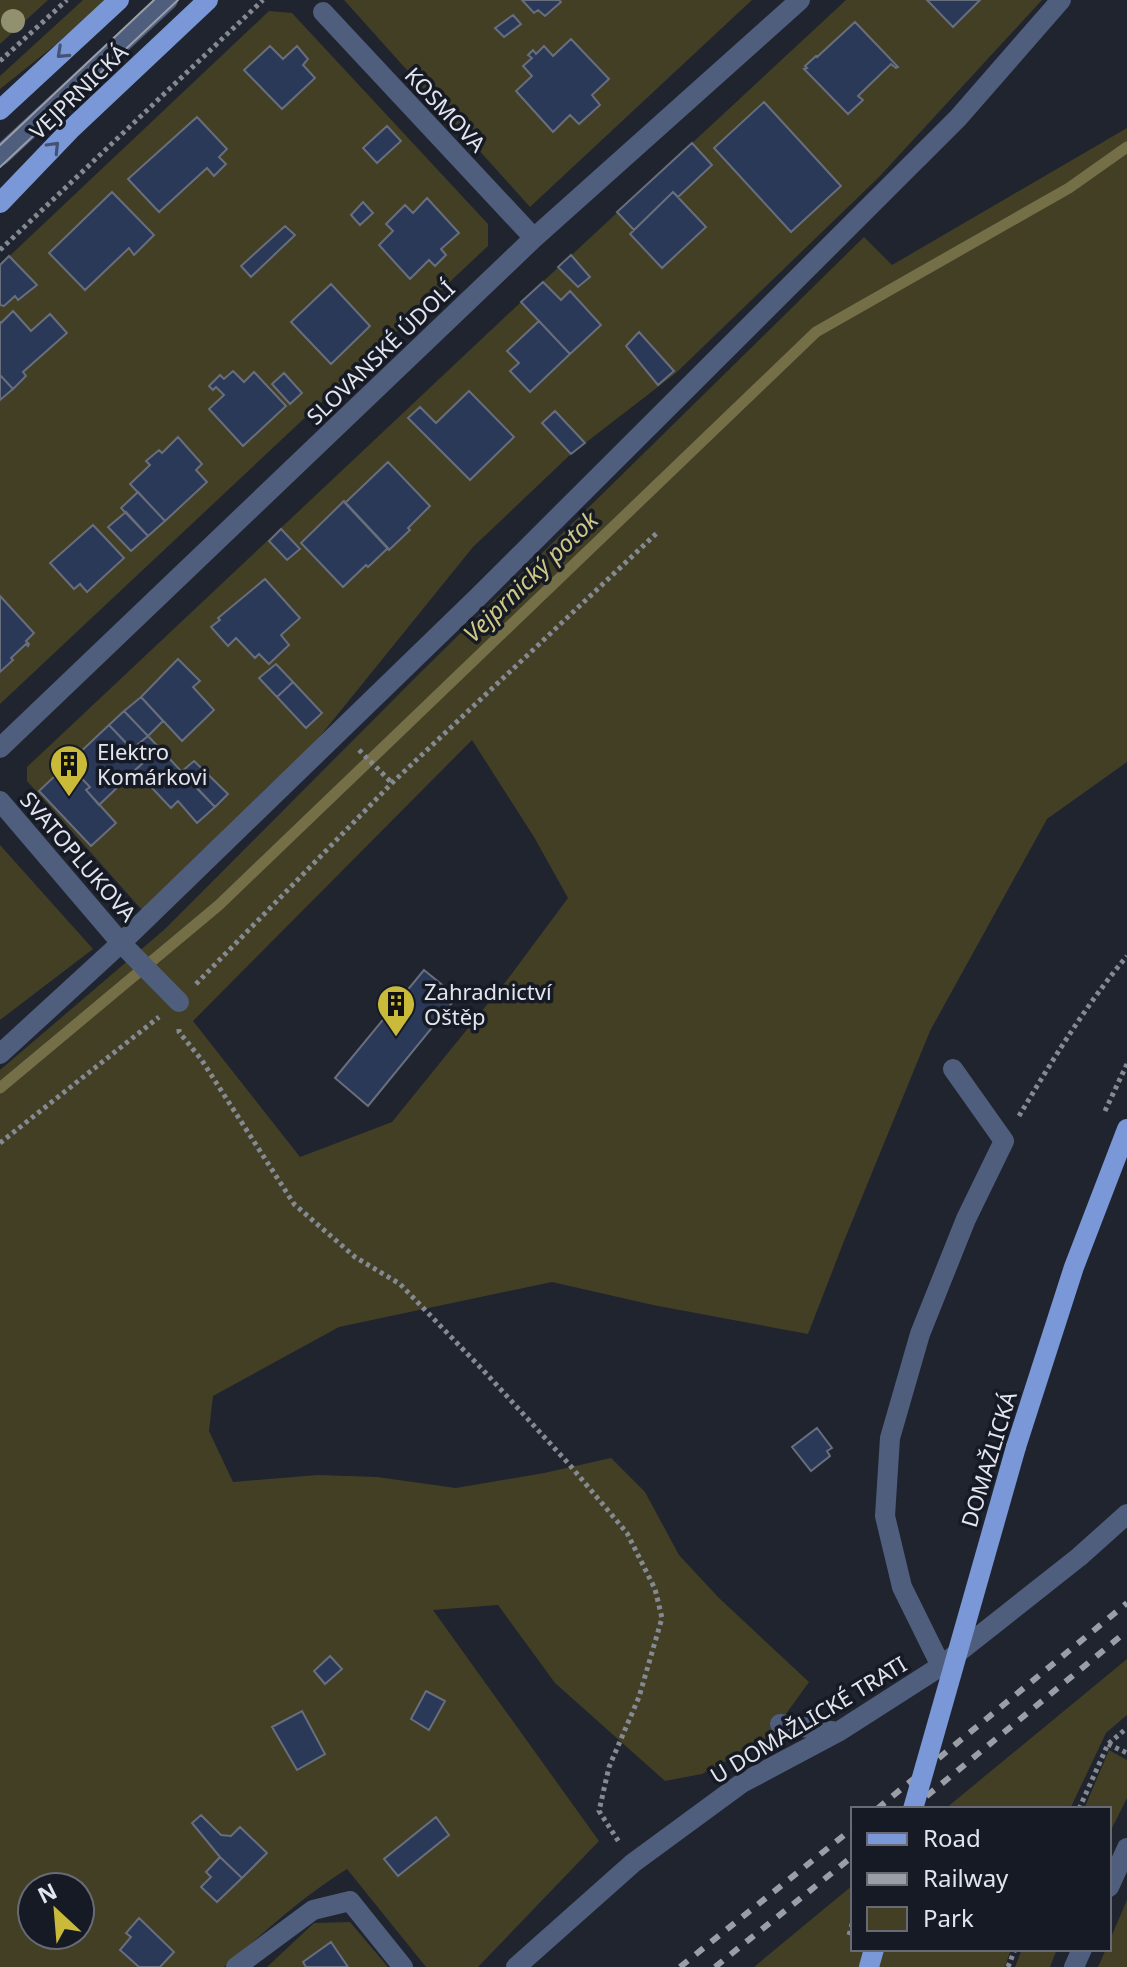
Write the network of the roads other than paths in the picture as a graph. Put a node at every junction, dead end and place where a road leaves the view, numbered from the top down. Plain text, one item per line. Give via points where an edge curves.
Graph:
1 (119, 0) edge
2 (168, 0) edge
3 (178, 0) edge
4 (208, 0) edge
5 (800, 0) edge
6 (1061, 0) edge
7 (323, 12) dead end
8 (192, 15) junction
9 (0, 110) edge
10 (0, 156) edge
11 (0, 203) edge
12 (534, 238) junction
13 (0, 748) edge
14 (0, 801) edge
15 (126, 948) junction
16 (179, 1002) road end
17 (0, 1054) edge
18 (953, 1069) dead end
19 (1127, 1129) edge
20 (1127, 1514) edge
21 (941, 1666) junction
22 (780, 1724) dead end
23 (838, 1732) junction
24 (914, 1807) edge
25 (1127, 1848) edge
26 (1111, 1883) edge
27 (236, 1967) edge
28 (403, 1967) edge
29 (516, 1967) edge

1 -> 9 main road, VEJPRNICKÁ
2 - 10 street, VEJPRNICKÁ
3 - 8 street
4 - 8 main road, VEJPRNICKÁ
5 - 12 street, SLOVANSKÉ ÚDOLÍ
6 - 15 street via 958,118
7 - 12 street, KOSMOVA
11 -> 8 main road, VEJPRNICKÁ
12 - 13 street, SLOVANSKÉ ÚDOLÍ
14 - 15 street, SVATOPLUKOVA
15 - 16 street, SVATOPLUKOVA
15 - 17 street
18 - 21 street via 1004,1141 920,1334 890,1438 885,1516 902,1587
19 - 24 main road, DOMAŽLICKÁ, bridge via 1074,1267 1016,1447
20 - 21 street, U DOMAŽLICKÉ TRATI
21 - 23 street, U DOMAŽLICKÉ TRATI
22 - 23 street
23 - 29 street, U DOMAŽLICKÉ TRATI via 742,1783 633,1863
25 - 26 street
27 - 28 street via 313,1910 350,1901

